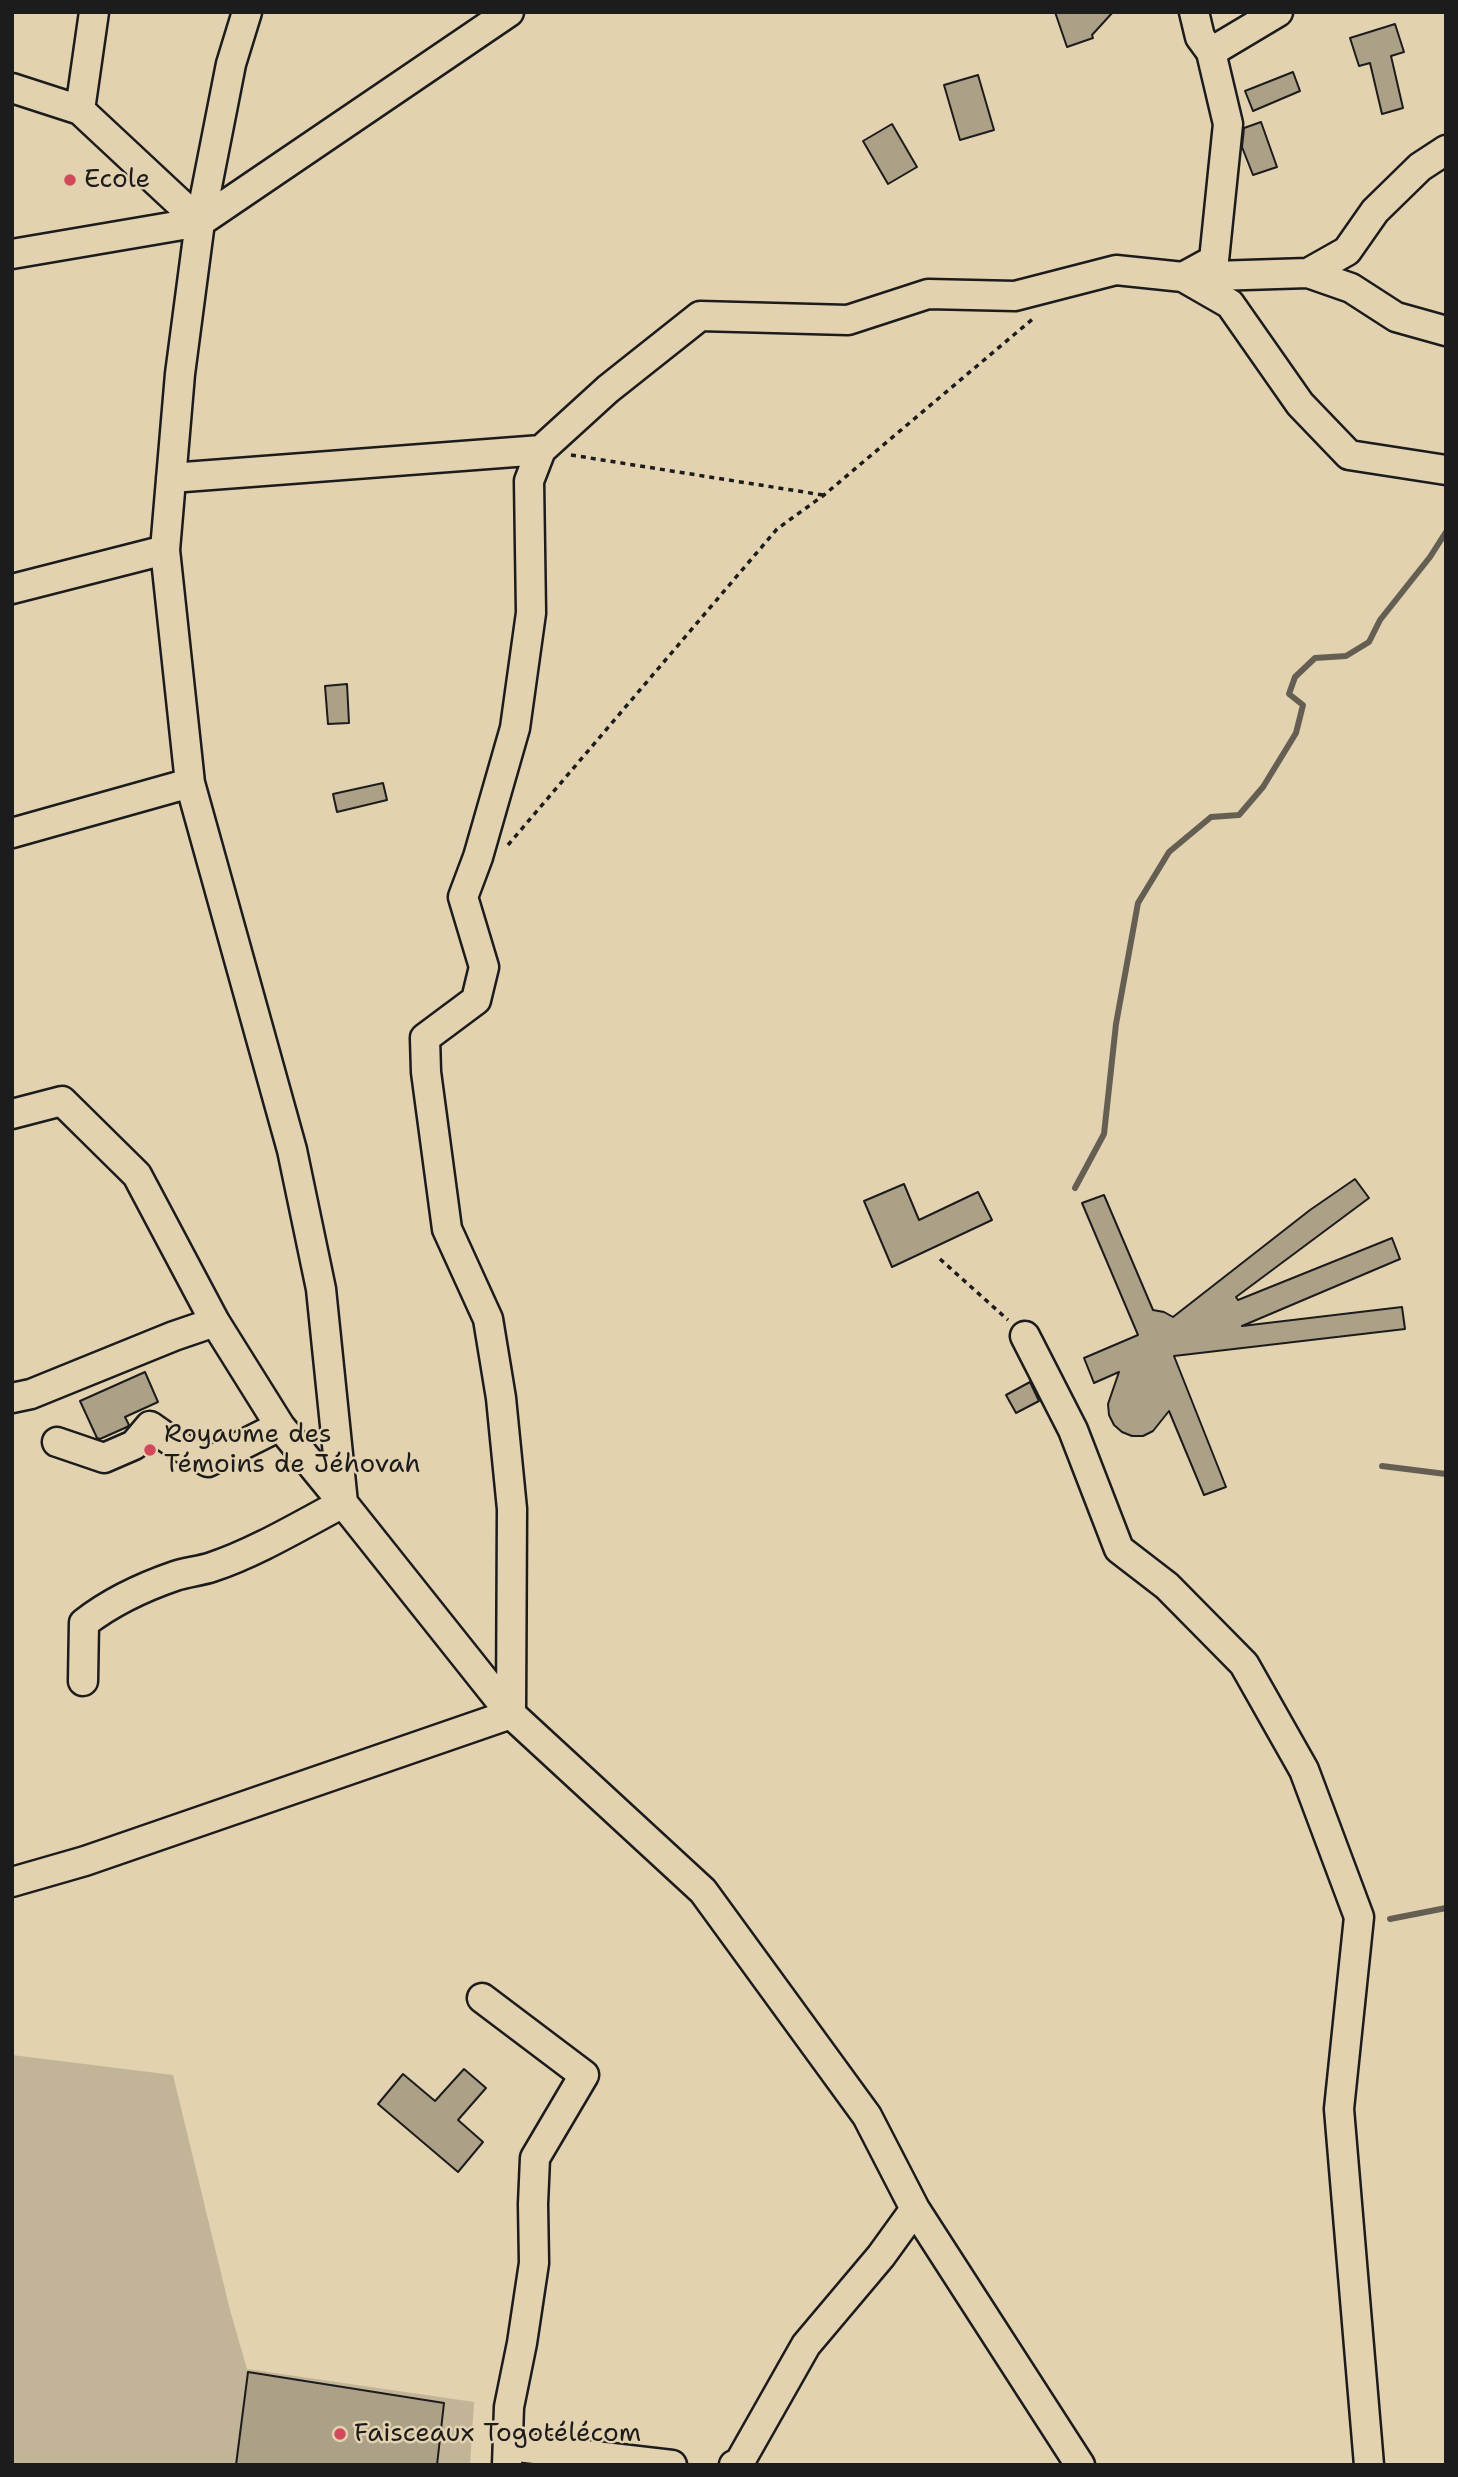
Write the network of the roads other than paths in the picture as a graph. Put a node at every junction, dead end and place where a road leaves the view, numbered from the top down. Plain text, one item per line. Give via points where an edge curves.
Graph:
1 (94, 12) edge
2 (247, 12) edge
3 (509, 12) edge
4 (1194, 12) edge
5 (1278, 12) edge
6 (1211, 52) junction
7 (12, 88) edge
8 (80, 110) junction
9 (1446, 150) edge
10 (200, 222) junction
11 (12, 254) edge
12 (1308, 273) junction
13 (1182, 277) junction
14 (1446, 331) edge
15 (541, 450) junction
16 (1446, 470) edge
17 (171, 478) junction
18 (165, 550) junction
19 (12, 589) edge
20 (190, 783) junction
21 (12, 833) edge
22 (12, 1114) edge
23 (215, 1322) junction
24 (1025, 1336) road end
25 (12, 1398) edge
26 (280, 1426) junction
27 (57, 1442) dead end
28 (343, 1503) junction
29 (83, 1681) dead end
30 (511, 1714) junction
31 (12, 1882) edge
32 (482, 1998) dead end
33 (915, 2209) junction
34 (508, 2455) edge
35 (672, 2465) edge
36 (734, 2465) edge
37 (1080, 2465) edge
38 (1369, 2465) edge

1 - 8 street
2 - 10 street via 231,64
3 - 10 street
4 - 6 street via 1200,37
5 - 6 street
6 - 13 street via 1228,124 1214,260
7 - 8 street
8 - 10 street
9 - 12 street via 1420,167 1384,202 1347,251
10 - 11 street
10 - 17 street
12 - 13 street
12 - 14 street via 1351,288 1396,317
13 - 15 street via 1116,270 1015,296 928,294 848,320 700,316
13 - 16 street via 1230,304 1300,404 1349,455
15 - 17 street
15 - 30 street via 529,481 531,613 515,728 463,897 484,967 476,1000 425,1038 447,1229 488,1319 501,1398 512,1509
17 - 18 street
18 - 19 street
18 - 20 street
20 - 21 street
20 - 28 street via 292,1150 321,1289
22 - 23 street via 62,1101 137,1175
23 - 25 street
23 - 26 street
24 - 38 street via 1073,1430 1119,1549 1167,1586 1244,1664 1304,1770 1359,1917 1339,2109
26 - 27 street via 208,1462 150,1426 134,1445 104,1458
26 - 28 street
28 - 29 street via 213,1567 133,1592 95,1615 84,1623
28 - 30 street
30 - 31 street
30 - 33 street via 703,1891 867,2116
32 - 34 street via 584,2075 535,2158 534,2263 509,2407
33 - 36 street via 806,2344
33 - 37 street
34 - 35 street

